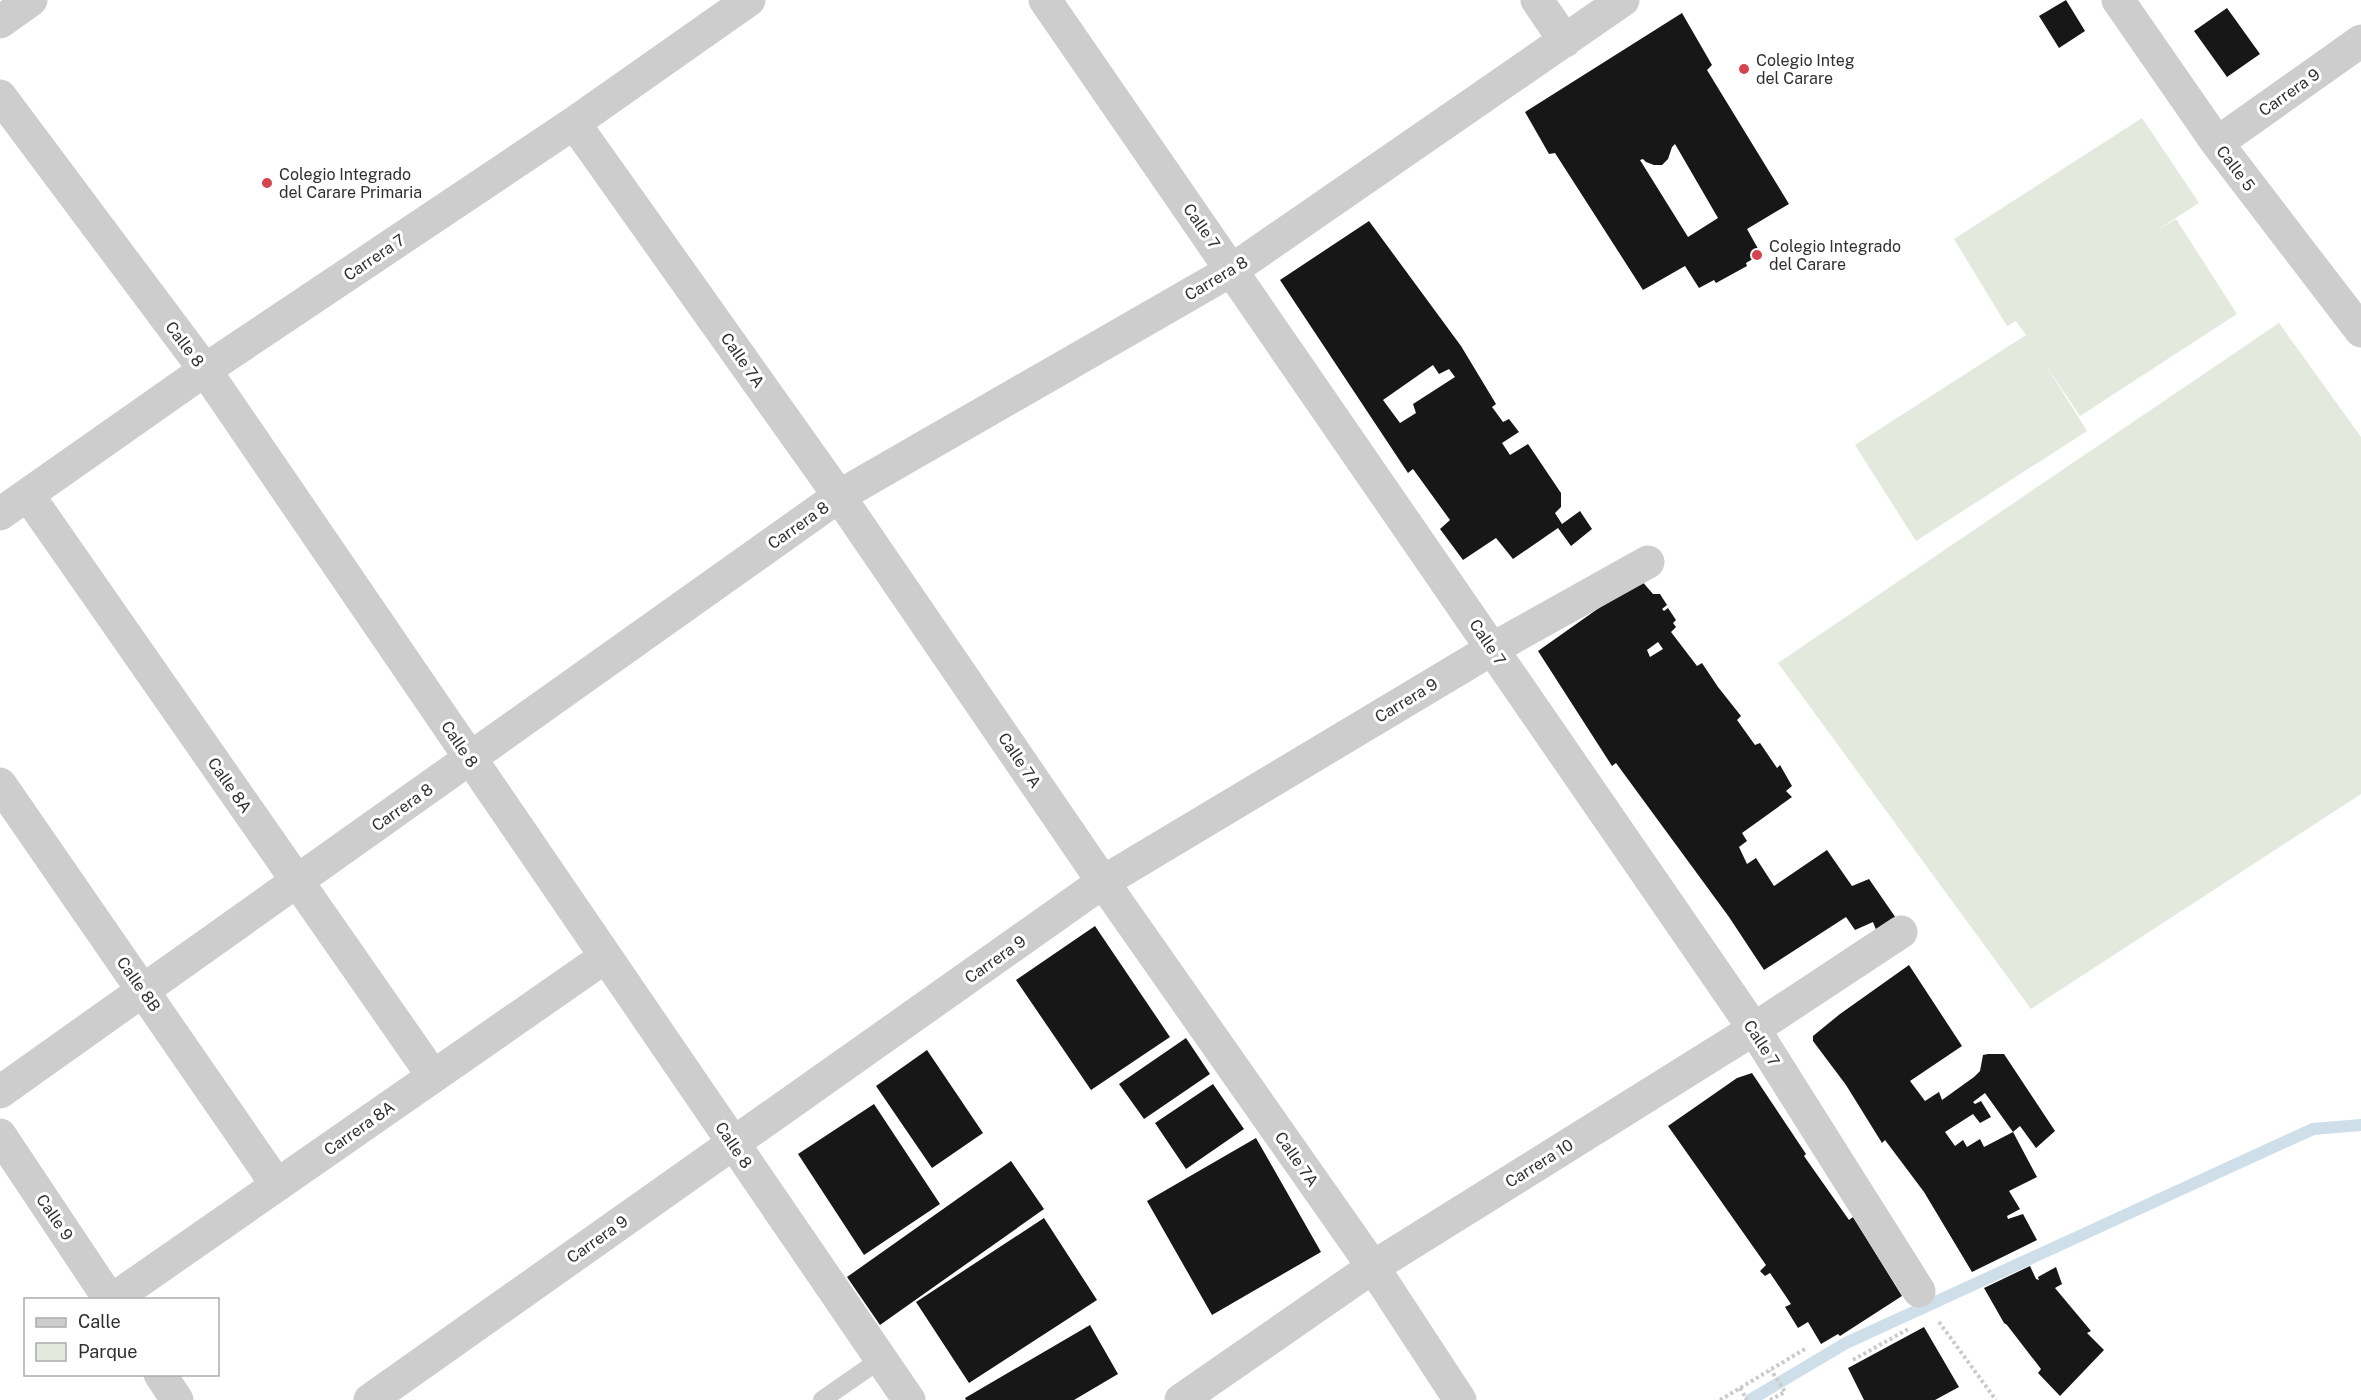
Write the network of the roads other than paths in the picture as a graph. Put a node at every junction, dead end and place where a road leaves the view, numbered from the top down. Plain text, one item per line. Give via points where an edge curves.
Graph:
1 (31, 0) edge
2 (749, 0) edge
3 (1045, 0) edge
4 (1537, 0) edge
5 (1623, 0) edge
6 (2118, 0) edge
7 (0, 22) edge
8 (1565, 41) junction
9 (2361, 41) edge
10 (0, 96) edge
11 (574, 123) junction
12 (2217, 142) junction
13 (1232, 270) junction
14 (2361, 331) edge
15 (205, 370) junction
16 (28, 495) junction
17 (839, 496) junction
18 (0, 514) edge
19 (1648, 562) dead end
20 (1492, 649) junction
21 (470, 758) junction
22 (0, 784) edge
23 (297, 881) junction
24 (1103, 882) junction
25 (1901, 932) dead end
26 (605, 957) junction
27 (143, 990) junction
28 (1754, 1029) junction
29 (433, 1076) junction
30 (0, 1092) edge
31 (0, 1135) edge
32 (733, 1143) junction
33 (277, 1185) junction
34 (1373, 1267) junction
35 (110, 1298) edge
36 (112, 1298) edge
37 (1927, 1303) road end
38 (881, 1359) junction
39 (161, 1376) edge
40 (177, 1400) edge
41 (370, 1400) edge
42 (822, 1400) edge
43 (909, 1400) edge
44 (1181, 1400) edge
45 (1460, 1400) edge

1 - 7 street
2 - 11 street, Carrera 7
3 - 13 street, Calle 7
4 - 8 street
5 - 8 street, Carrera 8
6 - 12 street, Calle 5
8 - 13 street, Carrera 8
9 - 12 street, Carrera 9
10 - 15 street, Calle 8
11 - 15 street, Carrera 7
11 - 17 street, Calle 7A
12 - 14 street, Calle 5
13 - 17 street, Carrera 8
13 - 20 street, Calle 7
15 - 16 street, Carrera 7
15 - 21 street, Calle 8
16 - 18 street, Carrera 7
16 - 23 street, Calle 8A
17 - 21 street, Carrera 8
17 - 24 street, Calle 7A
19 - 20 street, Carrera 9
20 - 24 street, Carrera 9
20 - 28 street, Calle 7
21 - 23 street, Carrera 8
21 - 26 street, Calle 8
22 - 27 street, Calle 8B
23 - 27 street, Carrera 8
23 - 29 street, Calle 8A
24 - 32 street, Carrera 9
24 - 34 street, Calle 7A
25 - 28 street, Carrera 10
26 - 29 street, Carrera 8A
26 - 32 street, Calle 8
27 - 30 street, Carrera 8
27 - 33 street, Calle 8B
28 - 34 street, Carrera 10
28 - 37 street, Calle 7
29 - 33 street, Carrera 8A
31 - 35 street, Calle 9
32 - 38 street, Calle 8
32 - 41 street, Carrera 9
33 - 36 street, Carrera 8A
34 - 44 street, Carrera 10
34 - 45 street, Calle 7A
38 - 42 lane
38 - 43 street, Calle 8
39 - 40 street

